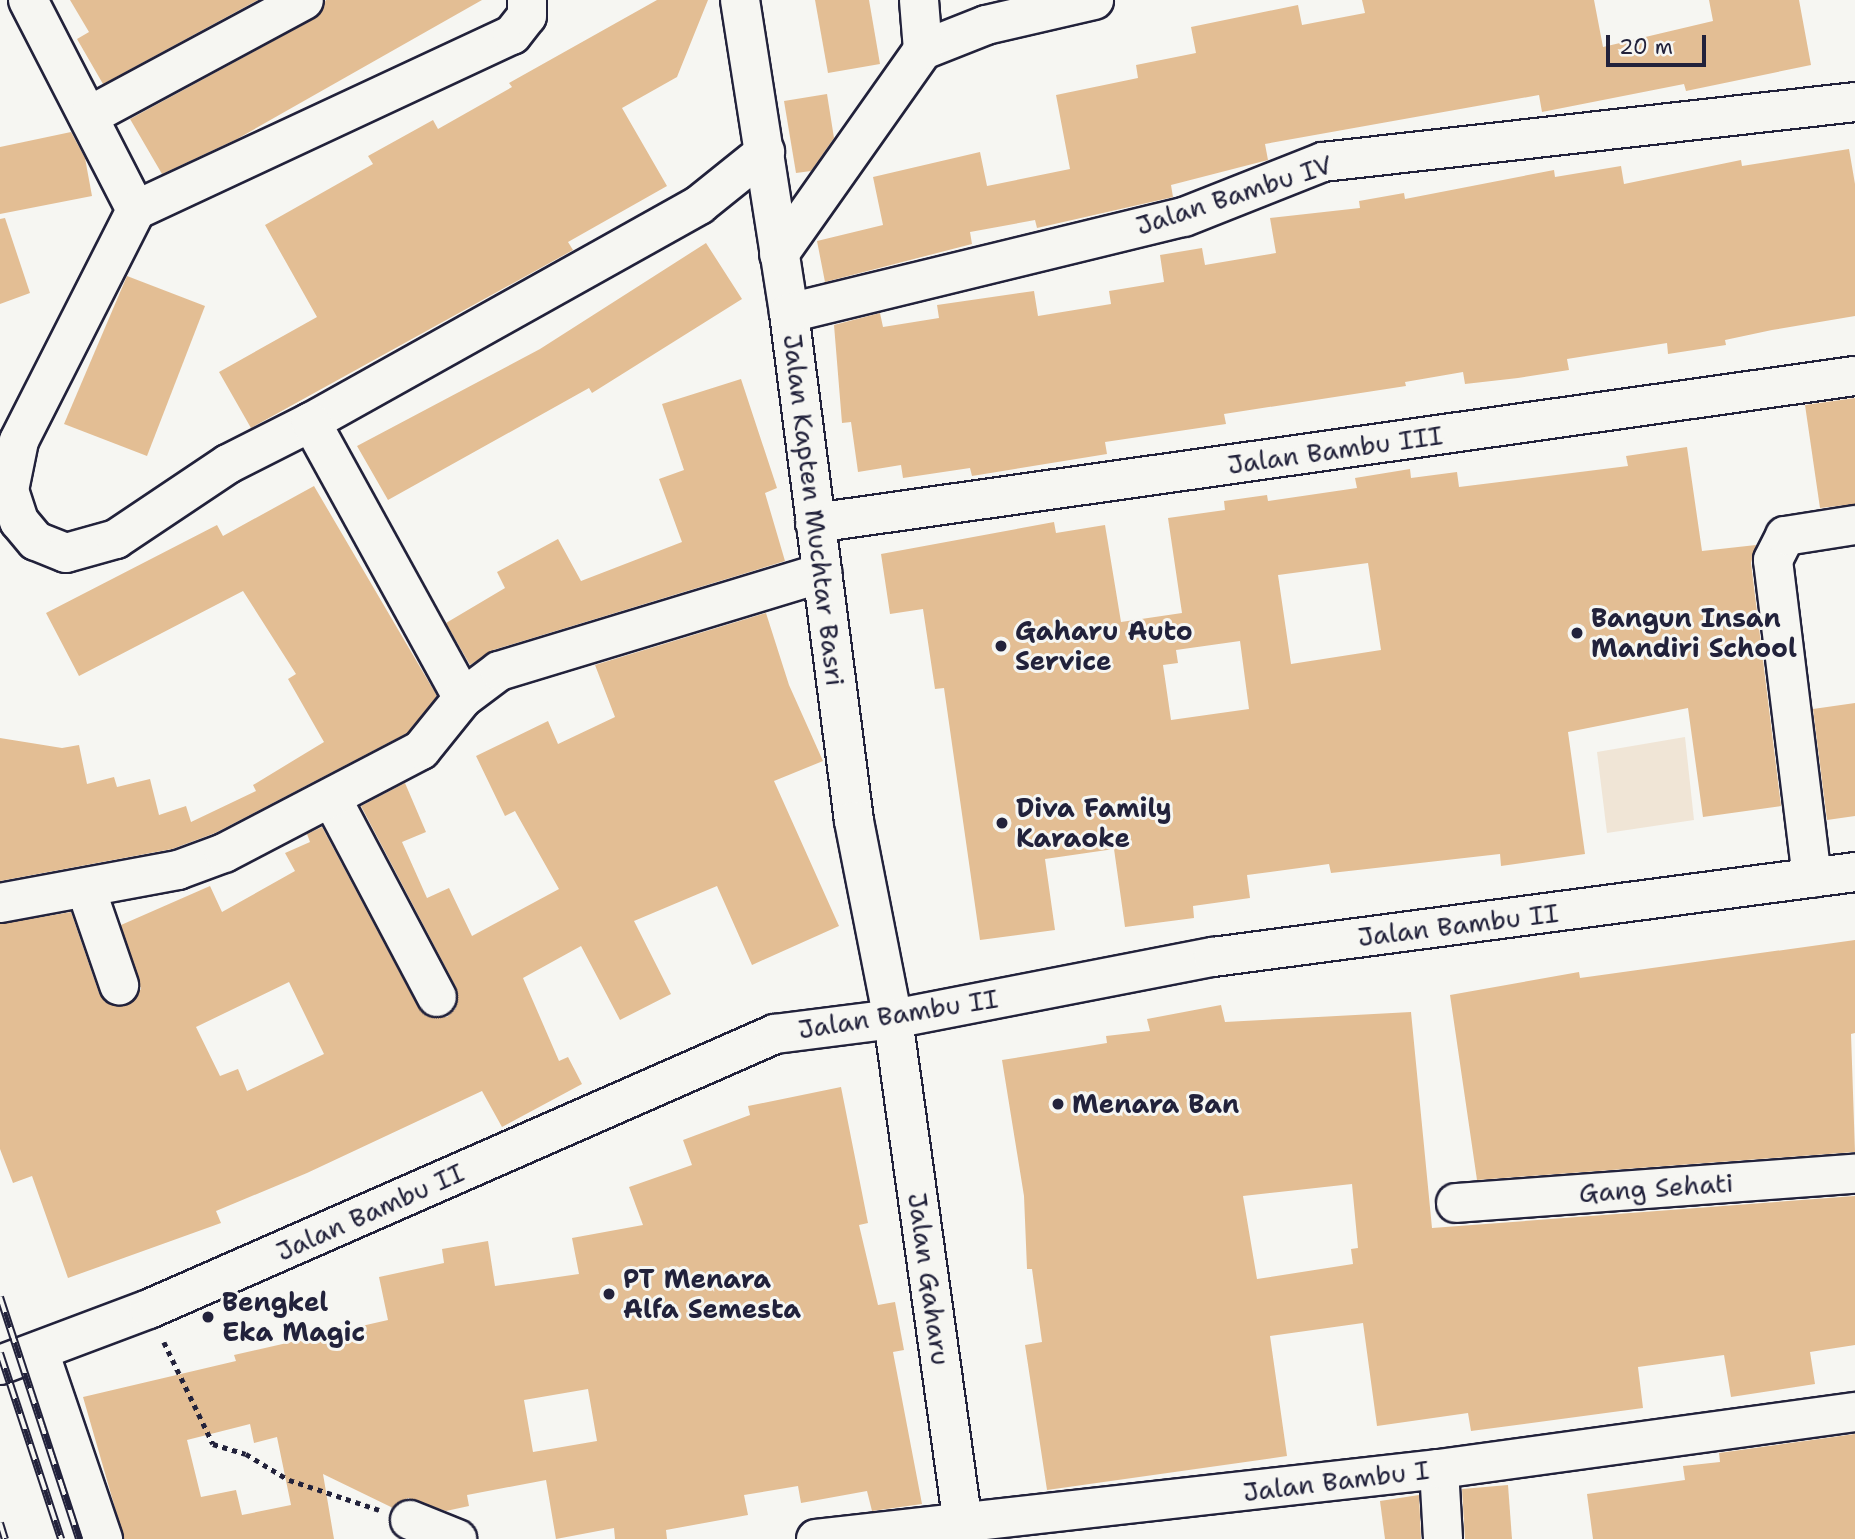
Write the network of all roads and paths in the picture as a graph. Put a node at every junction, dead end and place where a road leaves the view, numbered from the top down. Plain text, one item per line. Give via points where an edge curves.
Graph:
1 (28, 0) edge
2 (304, 0) edge
3 (527, 0) edge
4 (740, 0) edge
5 (919, 0) edge
6 (1094, 0) edge
7 (923, 50) junction
8 (1855, 103) edge
9 (89, 116) junction
10 (765, 152) junction
11 (136, 210) junction
12 (779, 254) junction
13 (789, 313) junction
14 (1855, 376) edge
15 (311, 422) junction
16 (815, 523) junction
17 (1855, 525) edge
18 (822, 573) junction
19 (463, 698) junction
20 (332, 799) junction
21 (1855, 872) edge
22 (1812, 878) junction
23 (86, 889) junction
24 (0, 903) edge
25 (119, 985) dead end
26 (437, 998) dead end
27 (893, 1019) junction
28 (1855, 1174) edge
29 (1456, 1203) dead end
30 (149, 1309) junction
31 (39, 1351) junction
32 (0, 1365) edge
33 (1855, 1412) edge
34 (1438, 1469) junction
35 (410, 1520) joint
36 (964, 1531) edge
37 (103, 1539) edge
38 (457, 1539) edge
39 (816, 1539) edge
40 (1443, 1539) edge

1 - 9 street
2 - 9 street
3 - 11 street via 527,16 512,35
4 - 10 street, Jalan Kapten Muchtar Basri
5 - 7 street
6 - 7 street via 986,24
7 - 12 street
8 - 13 street, Jalan Bambu IV via 1323,162 1184,217
9 - 11 street
10 - 12 street, Jalan Kapten Muchtar Basri
10 - 15 street via 699,205
11 - 15 street via 19,441 9,490 19,522 36,541 66,553 84,551 116,539 228,464
12 - 13 street, Jalan Kapten Muchtar Basri
13 - 16 street, Jalan Kapten Muchtar Basri
14 - 16 street, Jalan Bambu III
15 - 19 street
16 - 18 street, Jalan Kapten Muchtar Basri
17 - 22 street via 1785,537 1773,560
18 - 19 street via 499,671
18 - 27 street, Jalan Kapten Muchtar Basri via 855,821
19 - 20 street via 421,750
20 - 23 street via 224,853 178,870
20 - 26 street
21 - 22 street, Jalan Bambu II
22 - 27 street, Jalan Bambu II via 1213,957
23 - 24 street
23 - 25 street
27 - 30 street, Jalan Bambu II via 775,1034
27 - 36 street, Jalan Gaharu
28 - 29 street, Gang Sehati
30 - 31 street, Jalan Bambu II
30 - 35 path via 213,1444 246,1454 289,1480
31 - 32 street, Jalan Bambu II
31 - 37 street
33 - 34 street, Jalan Bambu I
34 - 36 street, Jalan Bambu I
34 - 40 street
35 - 38 street
36 - 39 street, Jalan Bambu I

